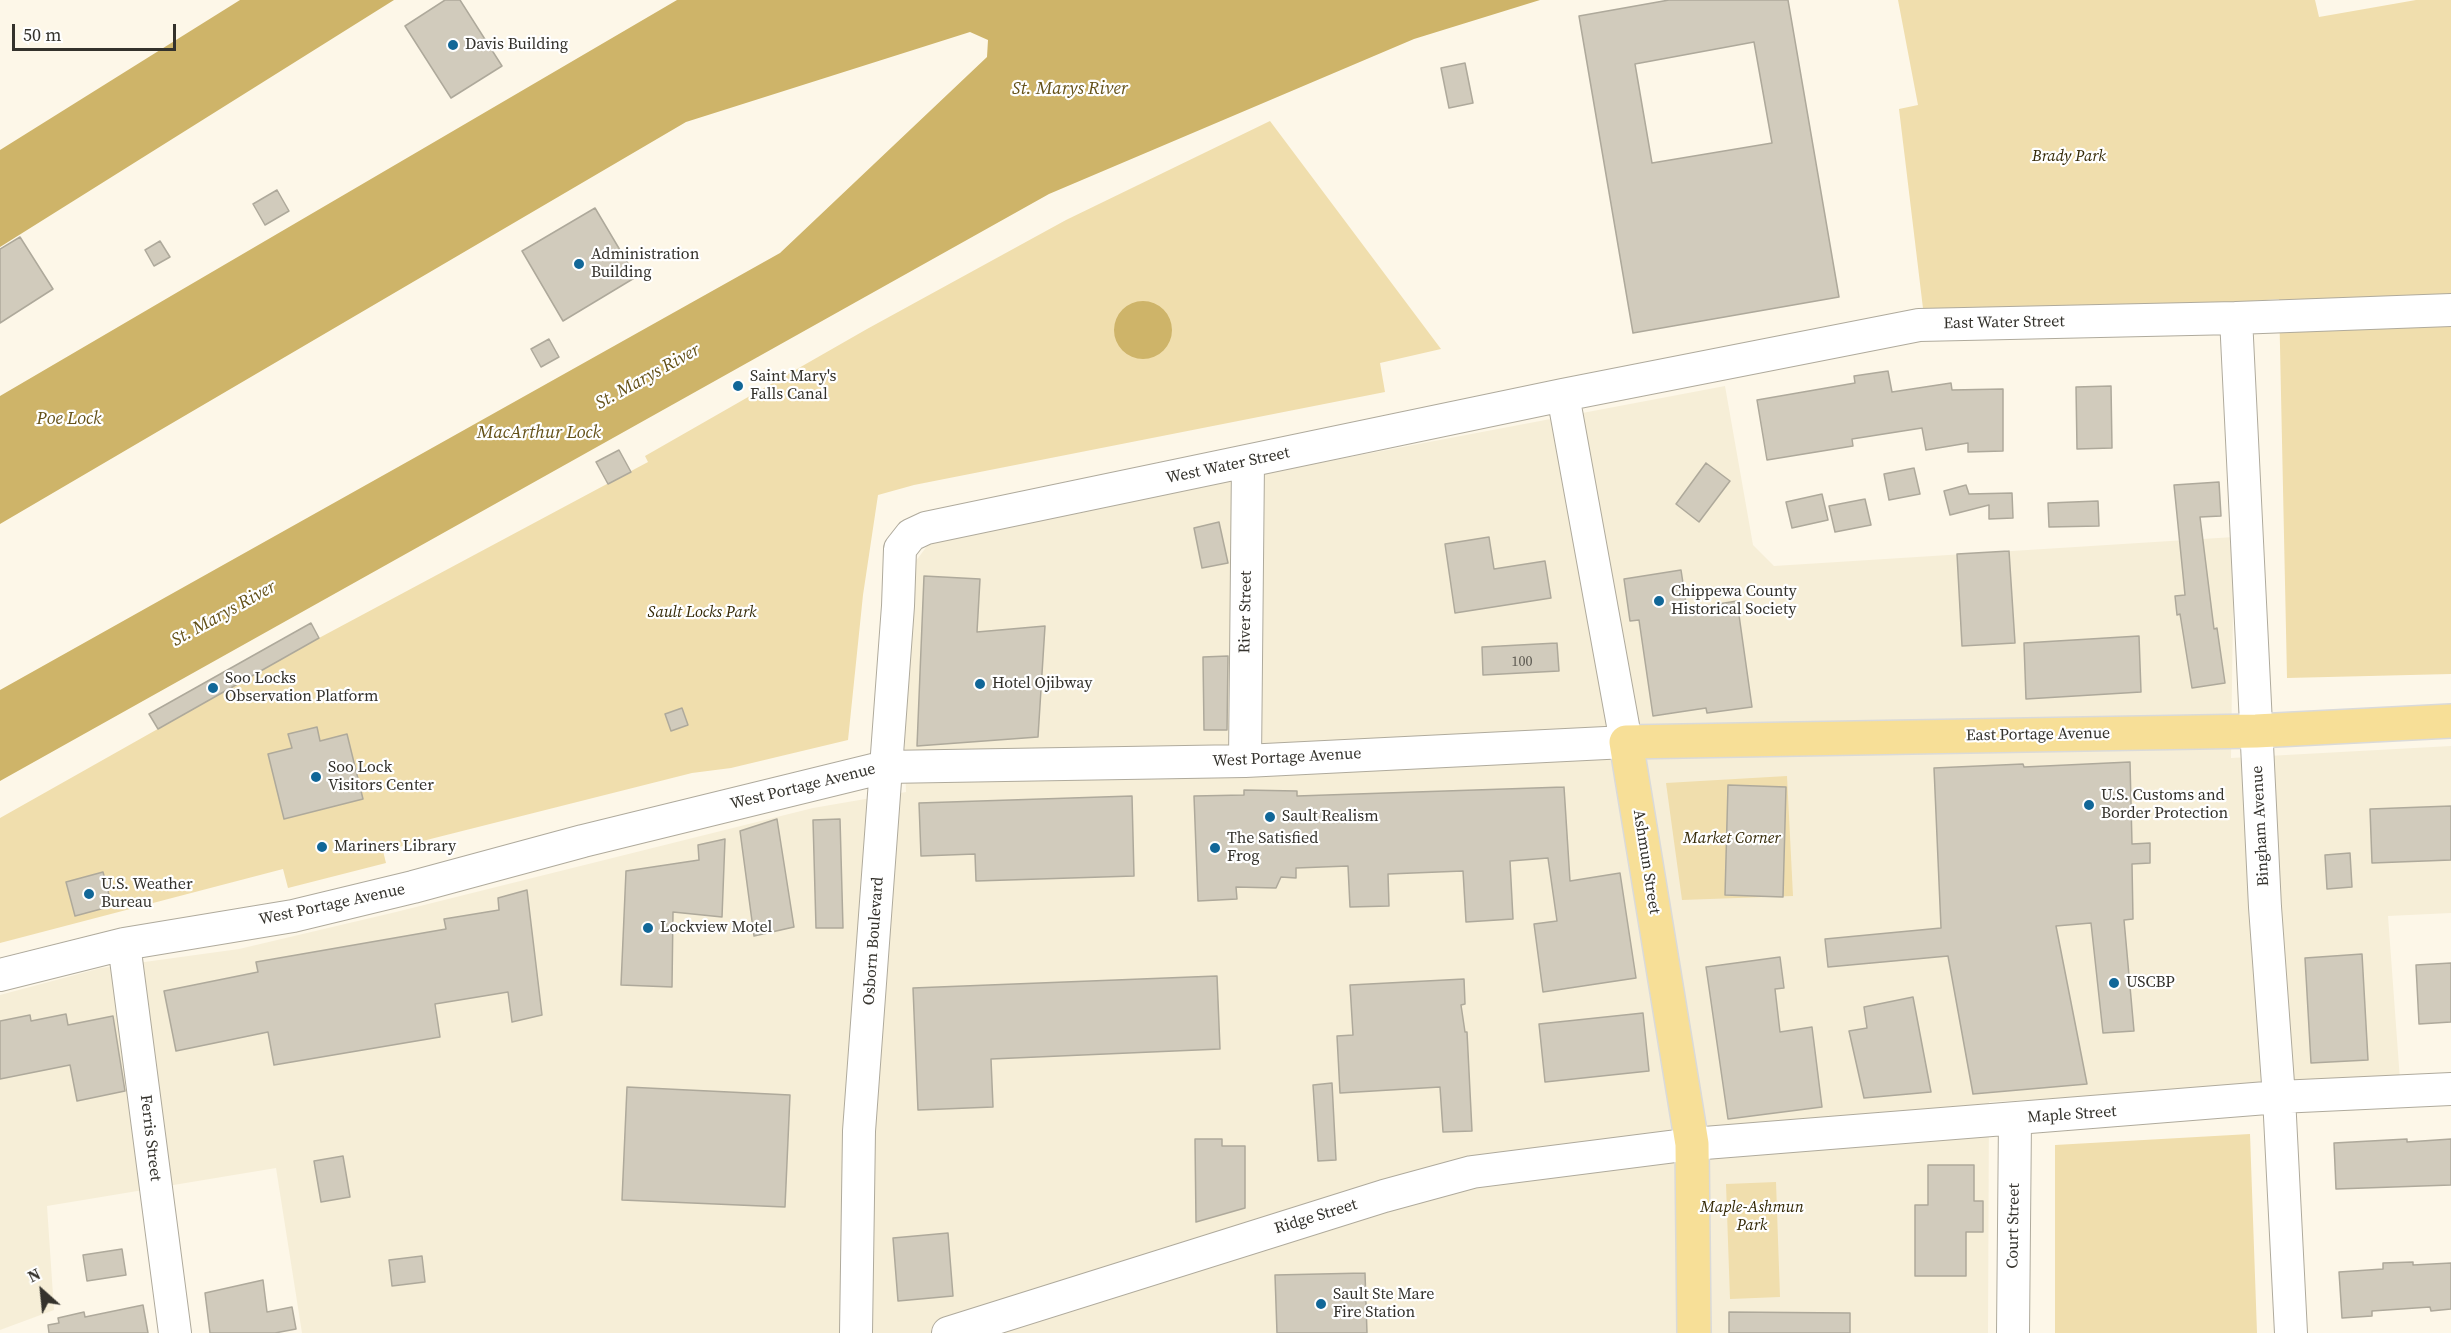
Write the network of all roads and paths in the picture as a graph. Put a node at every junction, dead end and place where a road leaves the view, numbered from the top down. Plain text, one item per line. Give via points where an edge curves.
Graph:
1 (2451, 310) edge
2 (2236, 318) junction
3 (1563, 395) junction
4 (1248, 462) junction
5 (900, 549) joint
6 (2451, 721) edge
7 (2256, 731) junction
8 (1626, 742) junction
9 (1245, 761) junction
10 (885, 766) junction
11 (124, 944) junction
12 (0, 975) edge
13 (2451, 1089) edge
14 (2278, 1097) junction
15 (2015, 1119) junction
16 (1692, 1144) junction
17 (175, 1333) edge
18 (856, 1333) edge
19 (948, 1333) edge
20 (1694, 1333) edge
21 (2013, 1333) edge
22 (2291, 1333) edge

1 - 2 street, East Water Street
2 - 3 street, East Water Street via 1919,325
2 - 7 street, Bingham Avenue
3 - 4 street, West Water Street
3 - 8 street, Ashmun Street
4 - 5 street, West Water Street via 926,528 911,535
4 - 9 street, River Street
5 - 10 street, Osborn Boulevard
6 - 7 main road, East Portage Avenue
7 - 8 main road, East Portage Avenue
7 - 14 street, Bingham Avenue
8 - 9 street, West Portage Avenue
8 - 16 main road, Ashmun Street
9 - 10 street, West Portage Avenue
10 - 11 street, West Portage Avenue via 293,916
10 - 18 street, Osborn Boulevard via 859,1131
11 - 12 street, West Portage Avenue
11 - 17 street, Ferris Street
13 - 14 street, Maple Street
14 - 15 street, Maple Street
14 - 22 street, Bingham Avenue
15 - 16 street, Maple Street
15 - 21 street, Court Street
16 - 19 street, Ridge Street via 1472,1172
16 - 20 main road, Ashmun Street

